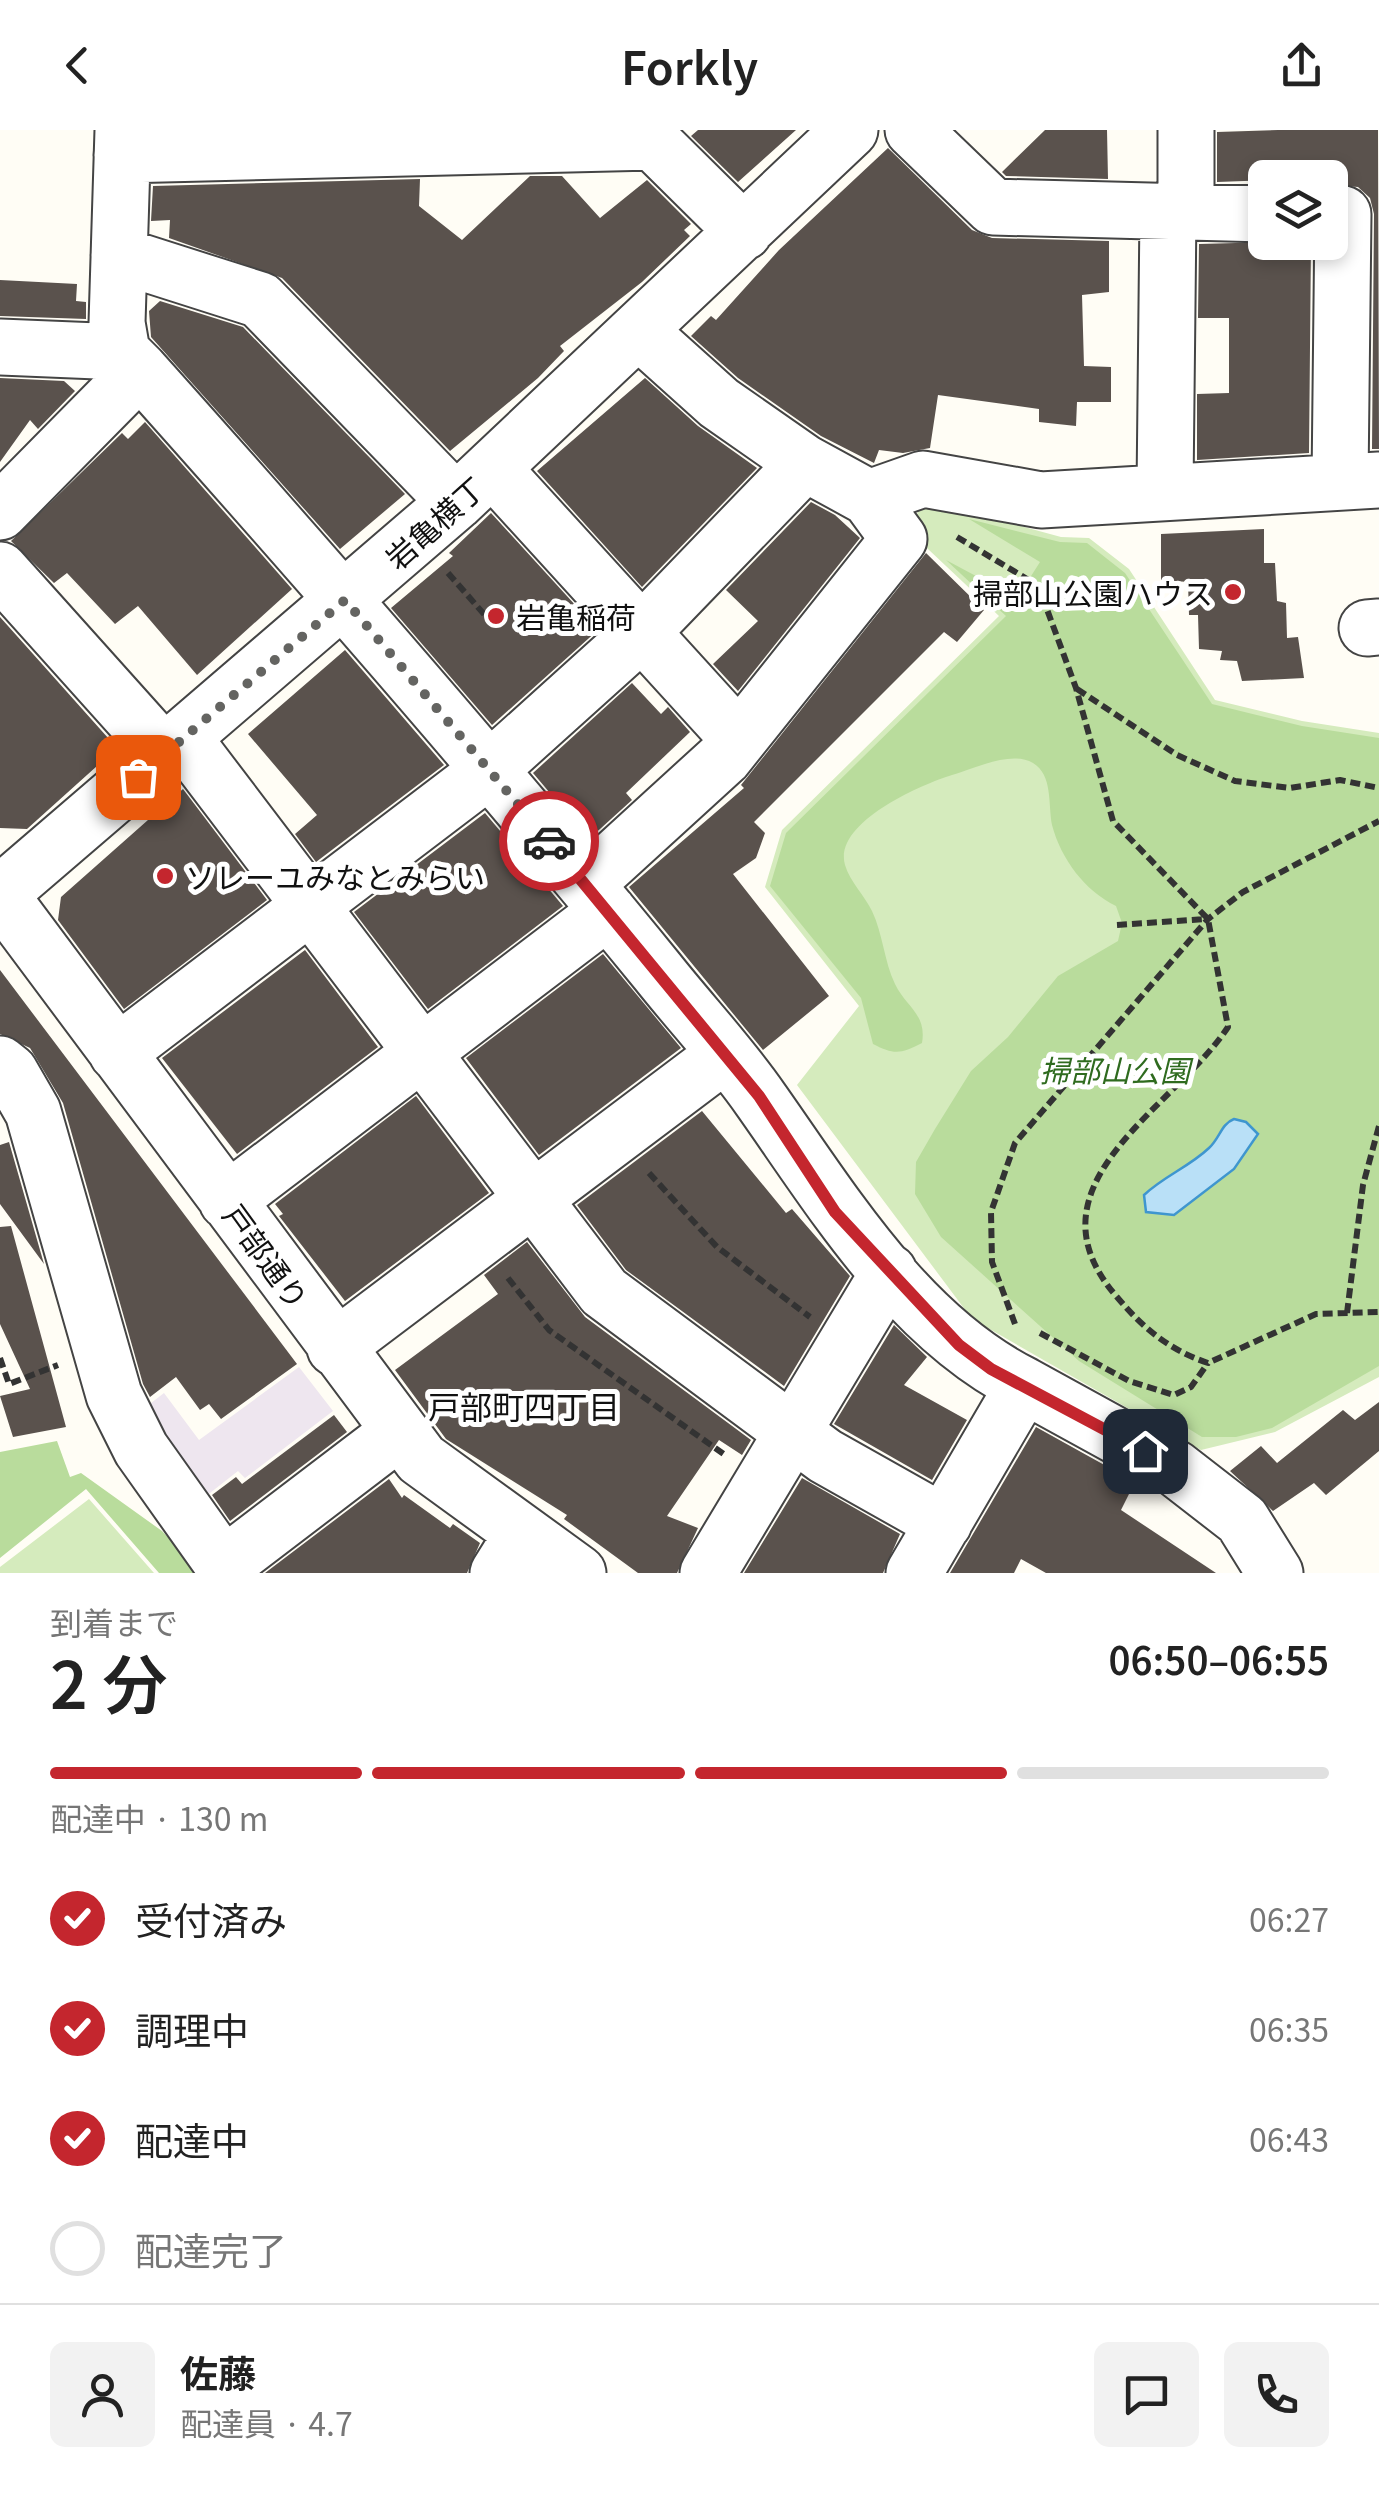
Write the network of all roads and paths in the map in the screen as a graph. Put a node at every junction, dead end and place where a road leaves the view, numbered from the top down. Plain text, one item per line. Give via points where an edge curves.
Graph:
1 (850, 130) edge
2 (913, 130) edge
3 (1186, 130) edge
4 (123, 142) edge
5 (1177, 212) junction
6 (1248, 214) edge
7 (1351, 214) edge
8 (744, 232) junction
9 (119, 255) junction
10 (640, 332) junction
11 (0, 347) edge
12 (131, 361) junction
13 (805, 464) junction
14 (1360, 481) edge
15 (474, 485) junction
16 (1165, 490) junction
17 (886, 492) junction
18 (0, 512) edge
19 (444, 568) dead end
20 (0, 570) edge
21 (345, 600) junction
22 (490, 621) dead end
23 (640, 634) junction
24 (1076, 688) junction
25 (739, 739) junction
26 (174, 746) junction
27 (489, 770) junction
28 (1379, 788) edge
29 (1379, 820) edge
30 (597, 897) junction
31 (310, 904) junction
32 (5, 914) edge
33 (1208, 918) junction
34 (1117, 925) dead end
35 (422, 1052) junction
36 (117, 1053) junction
37 (724, 1054) junction
38 (0, 1064) edge
39 (1379, 1126) edge
40 (619, 1134) junction
41 (533, 1197) junction
42 (226, 1201) junction
43 (478, 1238) junction
44 (889, 1272) junction
45 (1379, 1312) edge
46 (1347, 1313) junction
47 (1017, 1320) junction
48 (848, 1344) junction
49 (101, 1348) junction
50 (335, 1348) junction
51 (0, 1358) edge
52 (1208, 1363) junction
53 (1007, 1377) junction
54 (400, 1432) junction
55 (793, 1434) junction
56 (763, 1482) junction
57 (944, 1522) junction
58 (511, 1553) edge
59 (226, 1569) edge
60 (578, 1573) edge
61 (708, 1573) edge
62 (914, 1573) edge
63 (1275, 1573) edge

1 - 8 street, 岩亀横丁
2 - 5 street via 992,207
3 - 5 street
4 - 8 street via 653,142
4 - 9 street
5 - 6 street
5 - 16 street
7 - 14 street
8 - 10 street, 岩亀横丁
9 - 12 street via 118,323
9 - 15 street via 260,300
10 - 13 street via 719,403
10 - 15 street, 岩亀横丁
11 - 12 street
12 - 18 street
12 - 21 street
13 - 17 street
13 - 23 street
14 - 16 street
15 - 21 street, 岩亀横丁
15 - 23 street
16 - 17 street via 1041,500 923,478
17 - 24 path via 1027,579 1045,604
17 - 25 street via 898,539
19 - 22 path
20 - 26 street
21 - 26 street, 岩亀横丁
21 - 27 street
23 - 25 street
23 - 27 street
24 - 28 path via 1177,755 1235,781 1290,788 1340,780
24 - 33 path via 1113,821
25 - 30 street
26 - 31 street
26 - 32 street, 岩亀横丁
27 - 30 street
27 - 31 street
29 - 33 path via 1243,892
30 - 35 street
30 - 37 street
31 - 35 street
31 - 36 street
32 - 36 street, 戸部通り
33 - 34 path
33 - 47 path via 1015,1143 991,1212 992,1262
33 - 52 path via 1228,1027 1209,1055 1124,1137 1097,1172 1086,1207 1092,1258 1106,1285 1143,1327
35 - 41 street
35 - 42 street
36 - 42 street, 戸部通り
37 - 40 street
37 - 44 street via 835,1212
38 - 49 street via 33,1112
39 - 46 path via 1363,1185
40 - 41 street
40 - 48 path via 717,1247
41 - 43 street
41 - 55 street via 604,1292
42 - 50 street, 戸部通り
43 - 50 street
43 - 56 path via 549,1330
44 - 48 street
44 - 53 street via 959,1345
45 - 46 path
46 - 52 path via 1316,1314
47 - 52 path via 1128,1381 1174,1395 1191,1387
47 - 53 path
48 - 55 street
49 - 51 path via 9,1384
49 - 59 street via 114,1395 141,1449
50 - 54 street, 戸部通り
53 - 57 street
53 - 63 street via 1175,1468 1242,1520
54 - 58 street, 戸部通り
54 - 59 street
55 - 56 street
55 - 57 street
56 - 61 street
57 - 62 street
58 - 60 street, 戸部通り

